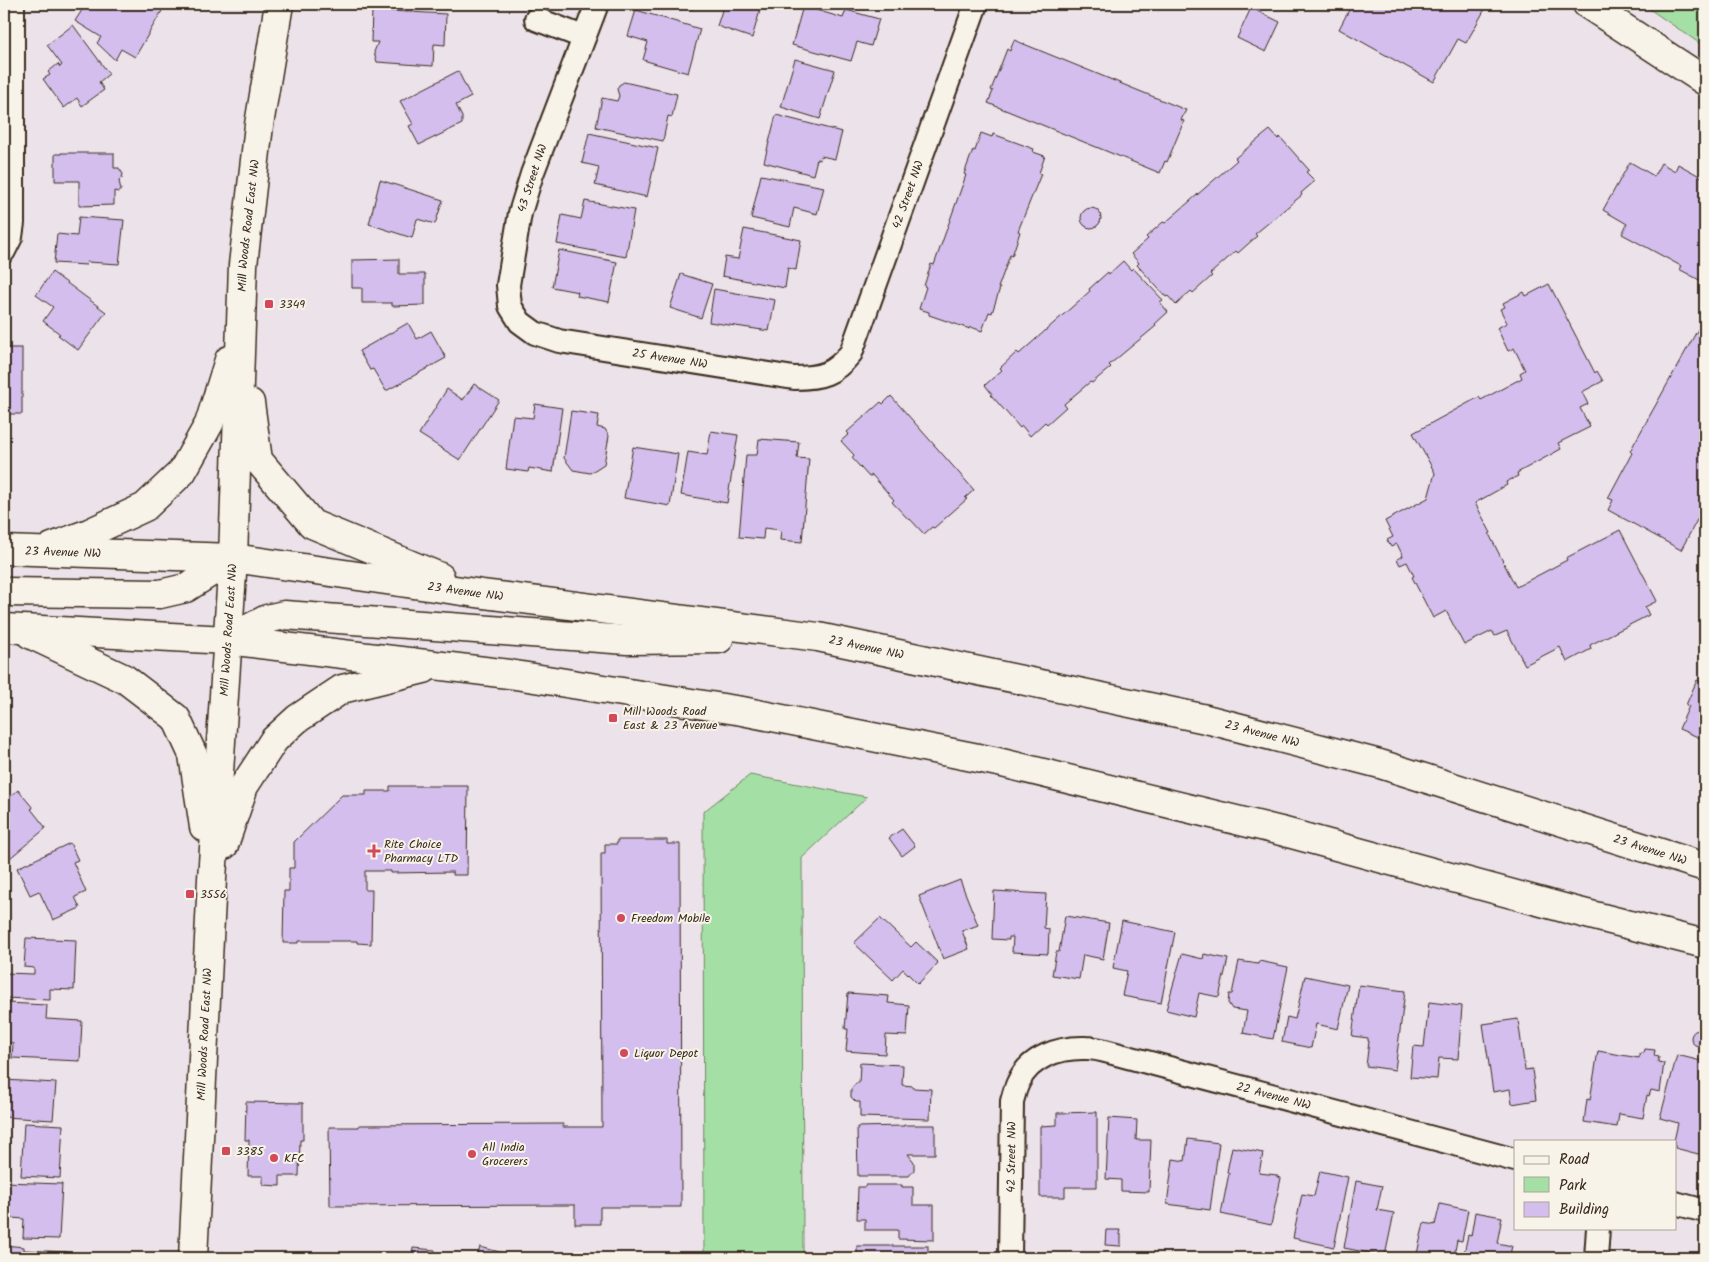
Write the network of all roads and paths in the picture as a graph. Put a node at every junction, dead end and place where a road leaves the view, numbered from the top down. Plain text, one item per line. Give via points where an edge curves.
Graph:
1 (13, 4) edge
2 (278, 4) edge
3 (596, 4) edge
4 (976, 4) edge
5 (1588, 4) edge
6 (536, 19) dead end
7 (583, 37) junction
8 (1705, 81) edge
9 (4, 251) edge
10 (520, 322) joint
11 (239, 327) junction
12 (825, 374) joint
13 (10, 550) edge
14 (233, 558) junction
15 (4, 592) edge
16 (483, 594) junction
17 (11, 628) edge
18 (818, 637) junction
19 (227, 640) junction
20 (442, 665) junction
21 (1705, 867) edge
22 (212, 879) junction
23 (1705, 944) edge
24 (1034, 1061) joint
25 (1514, 1160) edge
26 (1676, 1203) edge
27 (1705, 1211) edge
28 (1598, 1230) edge
29 (193, 1258) edge
30 (1010, 1258) edge
31 (1596, 1258) edge

1 - 9 street via 13,224
2 - 11 main road, Mill Woods Road East NW via 243,265
3 - 7 street, 43 Street NW
4 - 12 street, 42 Street NW via 851,353 840,366
5 - 8 main road
6 - 7 street
7 - 10 street, 43 Street NW via 520,213 508,285 510,306
10 - 12 street, 25 Avenue NW via 535,333 559,341 794,378
11 - 13 main road via 209,424 182,472 145,506 89,532 52,547
11 - 14 main road, Mill Woods Road East NW
11 - 16 main road via 258,460 312,524
13 - 14 main road, 23 Avenue NW
14 - 15 main road via 186,588 160,594
14 - 16 main road, 23 Avenue NW
14 - 19 main road, Mill Woods Road East NW
16 - 18 main road, 23 Avenue NW
17 - 19 main road
17 - 22 main road via 125,680 176,718 193,755
18 - 19 main road via 626,640 284,615 267,619
18 - 21 main road, 23 Avenue NW via 1235,726 1380,764
19 - 20 main road
19 - 22 main road, Mill Woods Road East NW
20 - 22 main road via 342,689 297,719 274,740 244,786
20 - 23 main road via 742,711 998,762 1280,831
22 - 29 main road, Mill Woods Road East NW
24 - 25 street, 22 Avenue NW via 1066,1050 1086,1048 1109,1052
24 - 30 street, 42 Street NW via 1018,1082 1012,1101
26 - 27 street
28 - 31 street

